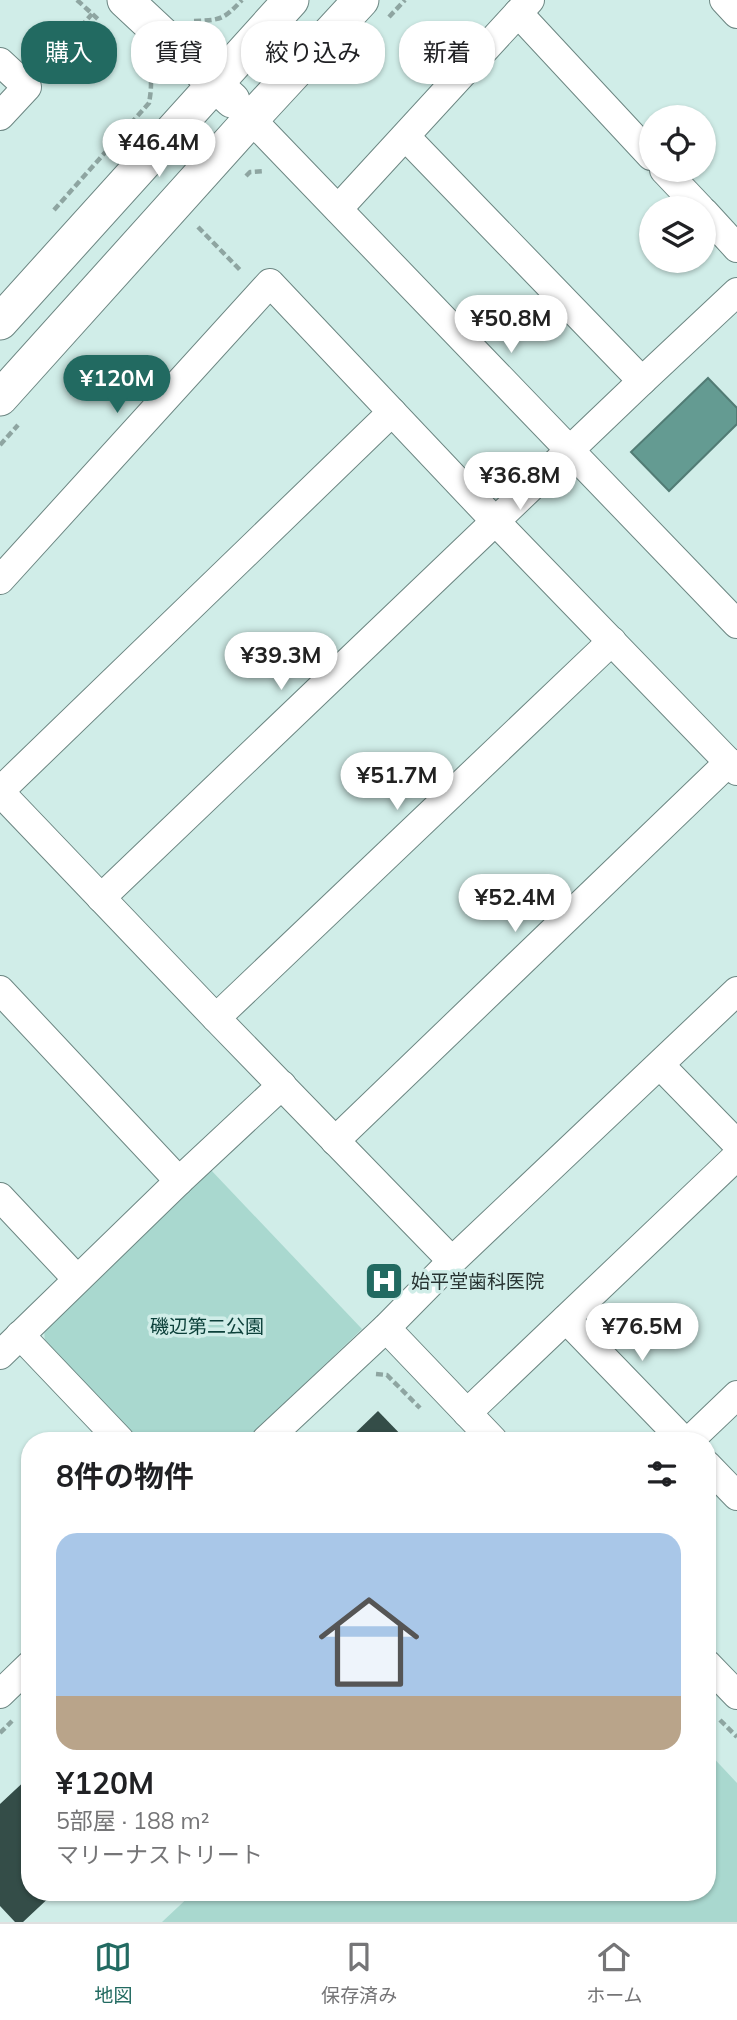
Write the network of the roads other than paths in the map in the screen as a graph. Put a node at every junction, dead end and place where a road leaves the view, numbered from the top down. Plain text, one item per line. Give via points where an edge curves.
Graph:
1 (291, 0) edge
2 (724, 0) edge
3 (524, 7) edge
4 (374, 10) edge
5 (113, 12) edge
6 (737, 14) edge
7 (131, 24) edge
8 (0, 62) edge
9 (227, 71) edge
10 (215, 84) edge
11 (217, 84) edge
12 (0, 116) edge
13 (251, 119) junction
14 (406, 137) junction
15 (639, 142) edge
16 (675, 182) edge
17 (689, 196) edge
18 (338, 209) junction
19 (716, 225) edge
20 (737, 248) edge
21 (737, 292) edge
22 (0, 322) edge
23 (642, 381) junction
24 (0, 398) edge
25 (392, 412) junction
26 (570, 451) junction
27 (496, 522) junction
28 (0, 580) edge
29 (737, 624) edge
30 (612, 641) junction
31 (733, 767) edge
32 (0, 791) edge
33 (101, 898) junction
34 (0, 990) edge
35 (737, 991) edge
36 (216, 1018) junction
37 (660, 1065) junction
38 (282, 1085) junction
39 (335, 1141) junction
40 (737, 1144) edge
41 (737, 1156) edge
42 (179, 1181) junction
43 (0, 1197) edge
44 (452, 1261) junction
45 (77, 1279) junction
46 (566, 1319) junction
47 (386, 1328) junction
48 (20, 1335) junction
49 (0, 1354) edge
50 (737, 1395) edge
51 (467, 1413) junction
52 (112, 1432) edge
53 (275, 1432) edge
54 (485, 1432) edge
55 (675, 1432) edge
56 (698, 1432) edge
57 (716, 1474) edge
58 (737, 1496) edge
59 (716, 1673) edge
60 (21, 1674) edge
61 (0, 1694) edge
62 (737, 1695) edge

1 - 9 street
2 - 6 street
3 - 14 street
3 - 15 street
4 - 13 street
5 - 7 street
8 - 12 street via 27,87
10 - 22 street
11 - 13 street
13 - 18 street
13 - 24 street
14 - 18 street
14 - 23 street
16 - 17 street
18 - 26 street
19 - 20 street
21 - 23 street
23 - 26 street
25 - 27 street
25 - 28 street via 270,283
25 - 32 street
26 - 27 street
26 - 29 street
27 - 30 street
27 - 33 street
30 - 31 street
30 - 36 street
31 - 39 street
32 - 33 street
33 - 36 street
34 - 42 street
35 - 37 street
36 - 38 street
37 - 40 street
37 - 44 street
38 - 39 street
38 - 42 street
39 - 44 street
41 - 46 street
42 - 45 street
43 - 45 street
44 - 47 street
45 - 48 street
46 - 51 street
46 - 55 street
47 - 51 street
47 - 53 street
48 - 49 street
48 - 52 street
50 - 56 street
51 - 54 street
57 - 58 street
59 - 62 street
60 - 61 street

